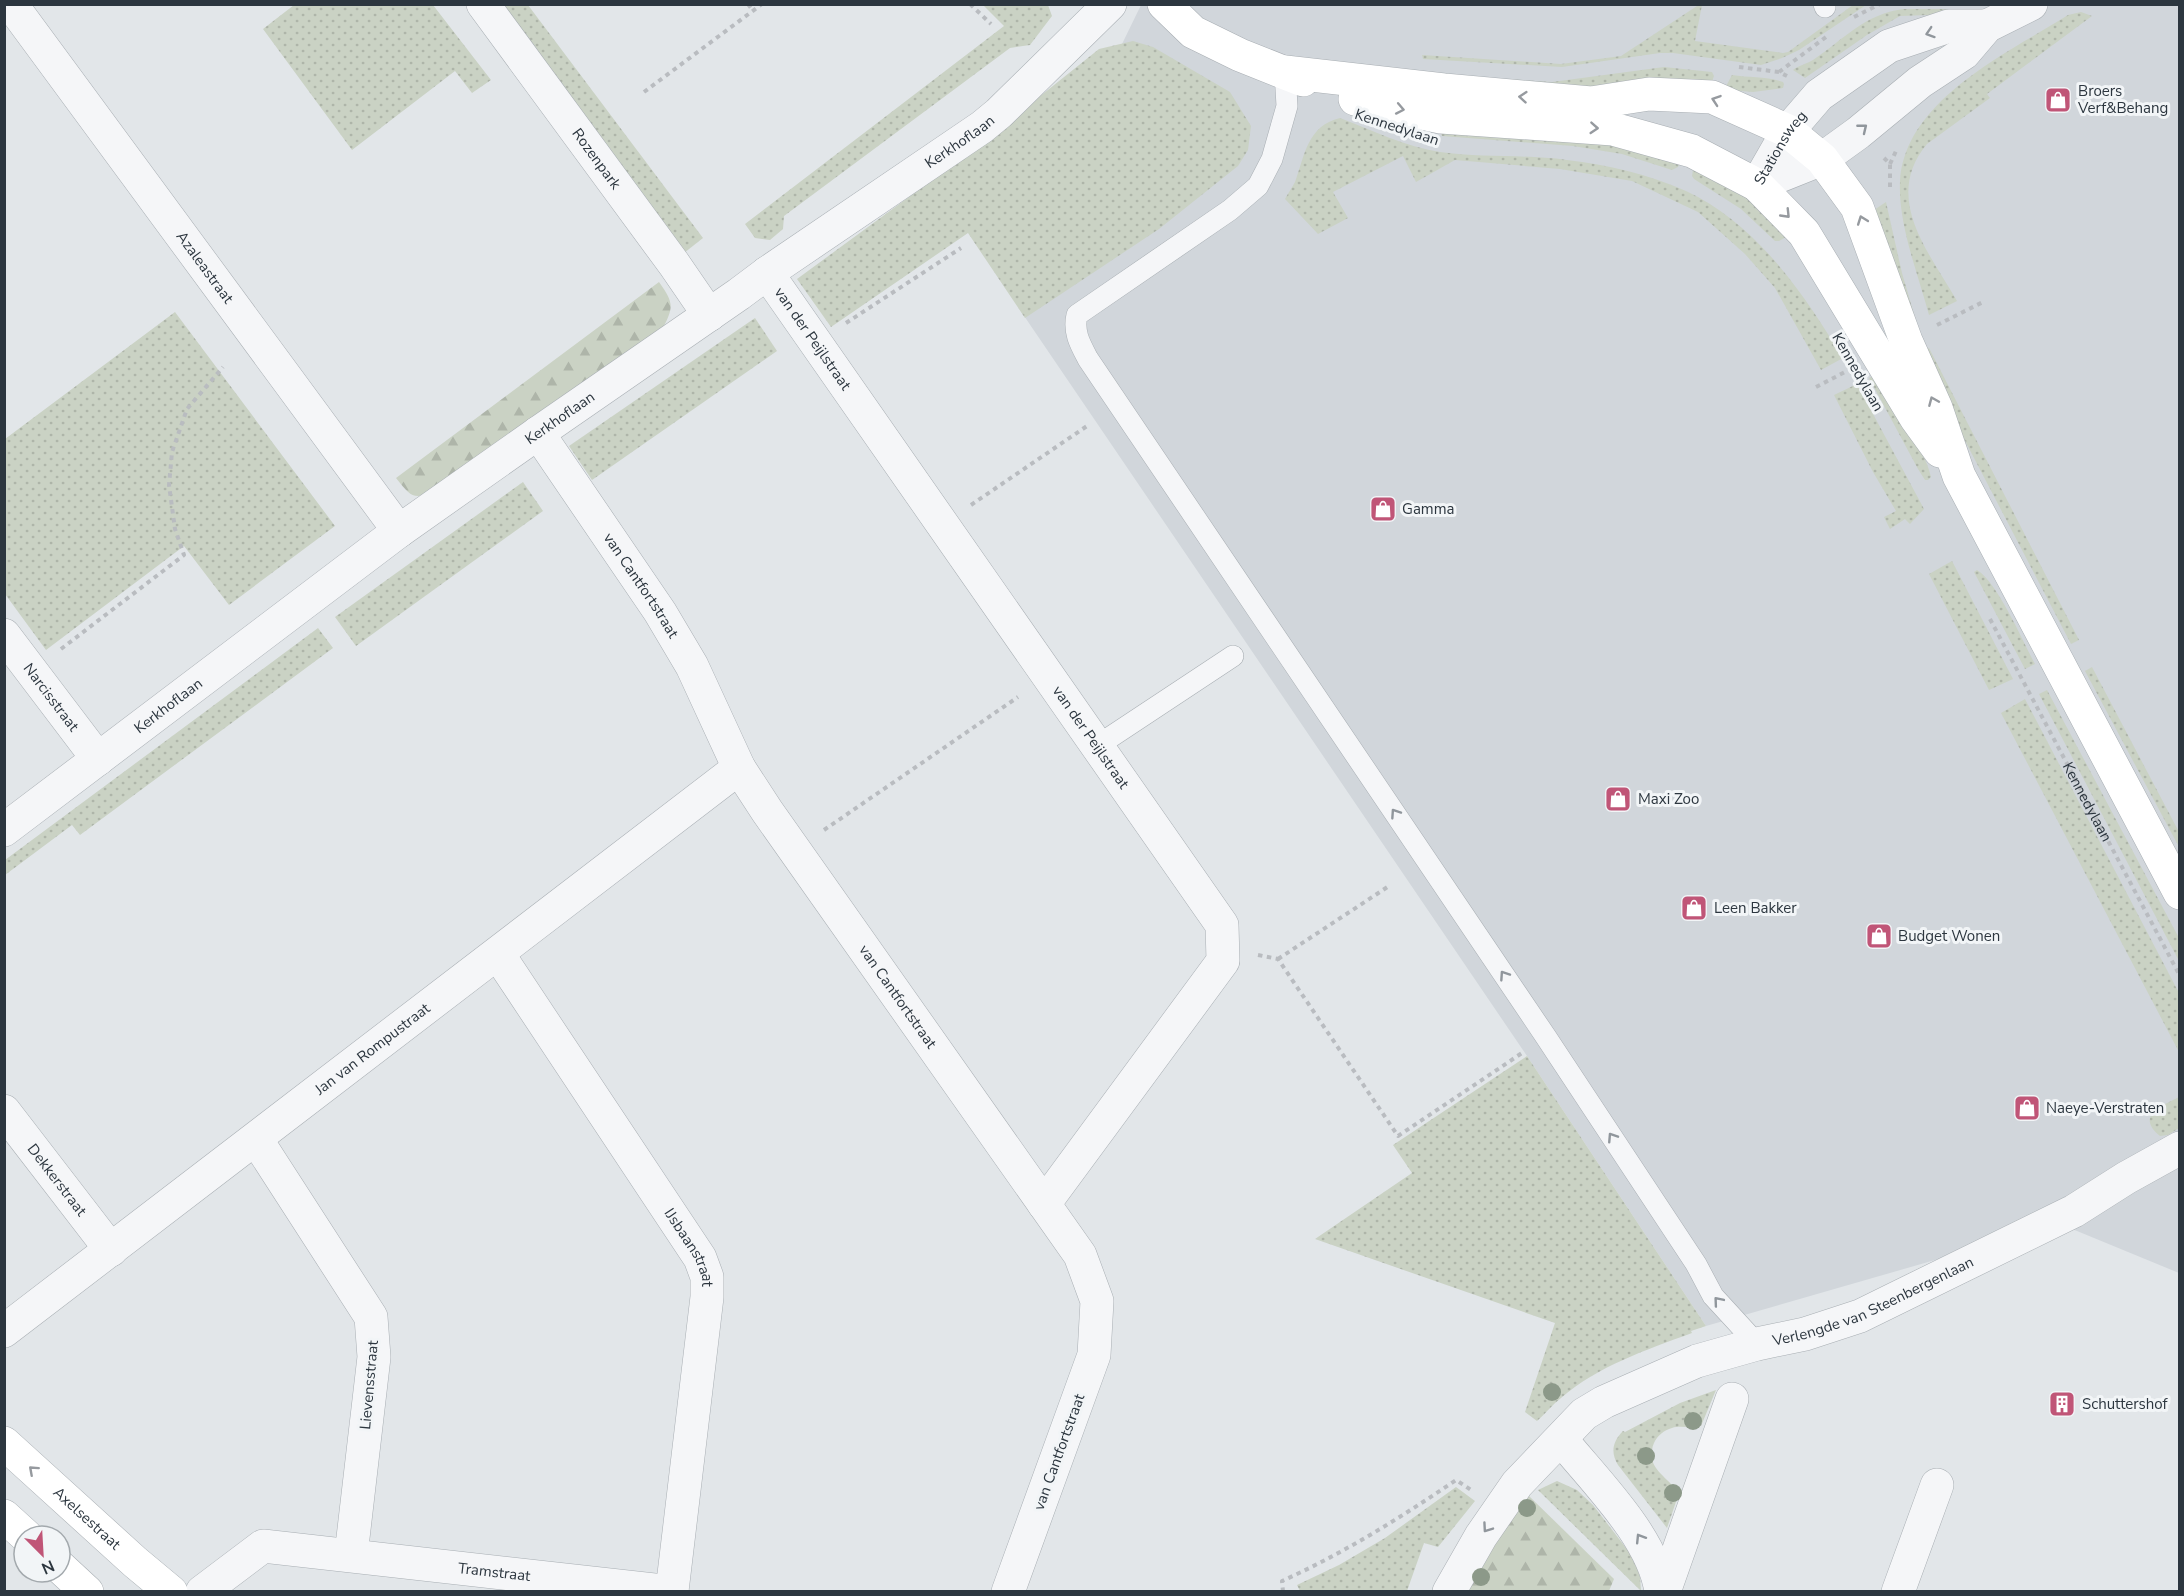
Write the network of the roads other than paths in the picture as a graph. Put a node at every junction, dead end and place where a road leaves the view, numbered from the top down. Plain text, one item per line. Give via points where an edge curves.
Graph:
1 (11, 4) edge
2 (483, 4) edge
3 (1110, 4) edge
4 (1164, 4) edge
5 (2021, 7) edge
6 (1987, 26) junction
7 (1285, 72) junction
8 (1788, 131) junction
9 (1822, 159) junction
10 (1757, 185) junction
11 (767, 273) junction
12 (709, 315) junction
13 (538, 433) junction
14 (1959, 476) junction
15 (399, 531) junction
16 (4, 636) edge
17 (1233, 656) dead end
18 (1097, 746) junction
19 (98, 759) junction
20 (739, 768) junction
21 (4, 830) edge
22 (2180, 893) edge
23 (498, 954) junction
24 (4, 1111) edge
25 (256, 1139) junction
26 (2180, 1148) edge
27 (1044, 1204) junction
28 (111, 1250) junction
29 (4, 1331) edge
30 (1757, 1344) junction
31 (1732, 1399) dead end
32 (1561, 1438) junction
33 (4, 1443) edge
34 (1937, 1485) dead end
35 (351, 1556) junction
36 (72, 1578) edge
37 (672, 1591) edge
38 (87, 1592) edge
39 (171, 1592) edge
40 (202, 1592) edge
41 (1008, 1592) edge
42 (1449, 1592) edge
43 (1662, 1592) edge
44 (1898, 1592) edge

1 - 15 street, Azaleastraat
2 - 12 street, Rozenpark
3 - 11 street, Kerkhoflaan via 999,114
4 - 7 main road, Kennedylaan via 1193,32
5 - 6 street, Stationsweg
6 -> 8 street, Stationsweg via 1949,26 1889,46 1819,95
9 -> 6 street, Stationsweg via 1920,82 1964,53
8 -> 7 main road, Kennedylaan via 1712,97 1649,94 1592,103
7 -> 10 main road, Kennedylaan via 1359,101 1441,117 1613,129 1692,151
30 -> 7 lane via 1713,1296 1696,1264 1546,1037 1077,338 1077,315 1230,210 1258,186 1272,159 1287,106
8 - 9 main road, Kennedylaan
8 - 10 street, Stationsweg
9 - 10 street, Stationsweg
14 -> 9 main road, Kennedylaan via 1857,207
10 -> 14 main road, Kennedylaan via 1804,233 1916,418
11 - 12 street, Kerkhoflaan
11 - 18 street, van der Peijlstraat
12 - 13 street, Kerkhoflaan
13 - 15 street, Kerkhoflaan
13 - 20 street, van Cantfortstraat via 660,612 692,666
14 - 22 main road, Kennedylaan
15 - 19 street, Kerkhoflaan
16 - 19 street, Narcisstraat
17 - 18 lane
18 - 27 street, van der Peijlstraat via 1222,925 1223,961
19 - 21 street, Kerkhoflaan
20 - 23 street, Jan van Rompustraat
20 - 27 street, van Cantfortstraat
23 - 25 street, Jan van Rompustraat
23 - 37 street, IJsbaanstraat via 700,1258 707,1277
24 - 28 street, Dekkerstraat
25 - 28 street, Jan van Rompustraat
25 - 35 street, Lievensstraat via 371,1317 374,1357
26 - 30 street, Verlengde van Steenbergenlaan via 2074,1211 1860,1316
27 - 41 street, van Cantfortstraat via 1080,1255 1097,1301 1094,1355
28 - 29 street, Jan van Rompustraat
30 - 32 street, Verlengde van Steenbergenlaan via 1697,1362 1604,1402 1584,1414
31 - 43 street
32 -> 42 street, Verlengde van Steenbergenlaan via 1517,1484
43 -> 32 street via 1647,1549 1631,1524
39 -> 33 main road, Axelsestraat
34 - 44 street
35 - 37 street, Tramstraat
35 - 40 street via 263,1546
36 - 38 main road

